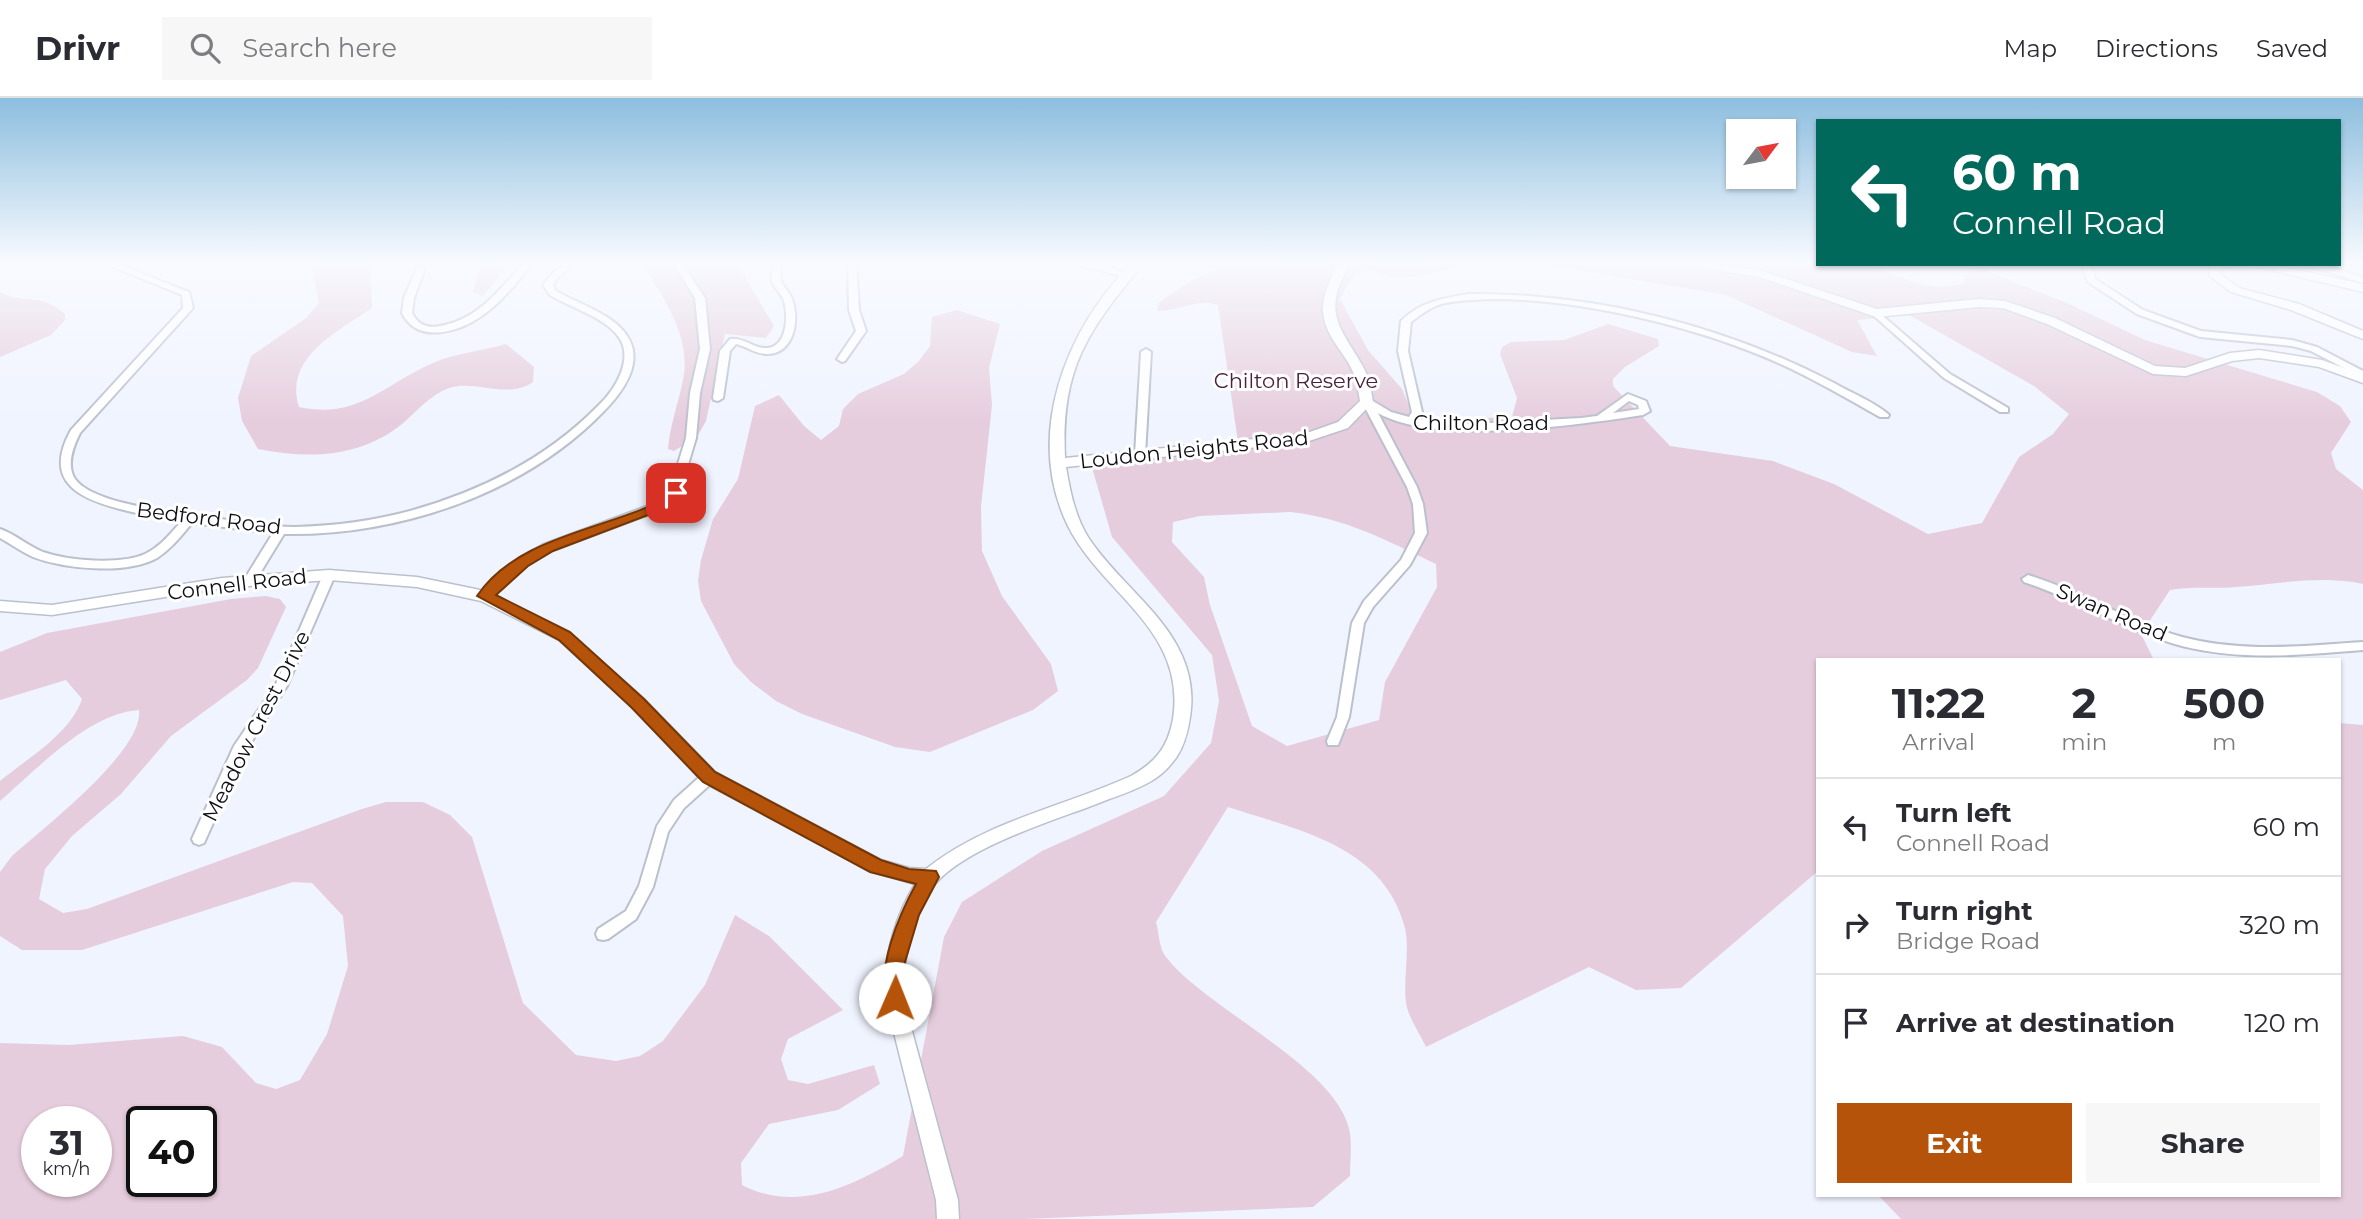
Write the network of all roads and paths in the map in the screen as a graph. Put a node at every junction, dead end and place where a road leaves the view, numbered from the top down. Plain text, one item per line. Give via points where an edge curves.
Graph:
1 (180, 316) edge
2 (410, 316) edge
3 (478, 316) edge
4 (593, 316) edge
5 (703, 316) edge
6 (790, 316) edge
7 (856, 316) edge
8 (1097, 316) edge
9 (1329, 316) edge
10 (1412, 316) edge
11 (1636, 316) edge
12 (1880, 316) edge
13 (2038, 316) edge
14 (2152, 316) edge
15 (2318, 316) edge
16 (2363, 335) edge
17 (1146, 352) dead end
18 (842, 359) dead end
19 (2363, 377) edge
20 (718, 398) dead end
21 (1367, 402) junction
22 (2004, 410) dead end
23 (1884, 415) dead end
24 (1600, 418) dead end
25 (1412, 421) junction
26 (1140, 455) junction
27 (1059, 463) junction
28 (190, 518) junction
29 (281, 530) junction
30 (0, 533) edge
31 (329, 575) junction
32 (2028, 579) dead end
33 (250, 580) junction
34 (485, 596) junction
35 (0, 606) edge
36 (2363, 646) edge
37 (1333, 741) dead end
38 (709, 777) junction
39 (199, 839) dead end
40 (929, 877) junction
41 (603, 934) dead end
42 (948, 1219) edge

1 - 28 street, Bedford Road via 75,432 65,468 77,489 97,500
2 - 3 street via 419,327 432,331
4 - 29 street, Bedford Road via 620,332 629,346 629,358 614,396 578,434 523,470 409,515
5 - 34 street via 705,349 691,438 672,501 547,548
6 - 20 street via 787,340 776,350 733,341 725,351
7 - 18 street via 861,331
8 - 27 main road via 1066,376
9 - 21 main road via 1334,335 1366,382
10 - 25 street via 1406,321 1403,351 1417,412
11 - 23 street via 1751,348
12 - 22 street via 1947,376
13 - 19 main road via 2152,370 2186,372 2230,357 2259,354 2322,364
14 - 19 street via 2200,334 2314,349
15 - 16 main road
17 - 26 street
21 - 25 street, Chilton Road via 1391,417
21 - 26 main road, Loudon Heights Road via 1343,425 1306,439
21 - 37 street via 1412,487 1421,533 1406,562 1358,622 1343,717
24 - 25 street, Chilton Road via 1522,425 1421,425
26 - 27 main road, Loudon Heights Road
27 - 40 main road, Loudon Heights Road via 1067,508 1083,540 1168,643 1183,704 1174,749 1144,778 1013,830
28 - 29 street, Bedford Road
28 - 30 street via 161,549 130,562 42,556
29 - 33 street
31 - 33 main road, Connell Road
31 - 34 main road, Connell Road via 417,582
31 - 39 street, Meadow Crest Drive via 281,686 239,750
32 - 36 street, Swan Road via 2181,640 2218,649 2269,655
33 - 35 main road, Connell Road via 52,610
34 - 38 main road, Connell Road via 564,636 638,703
38 - 40 main road, Connell Road via 876,866
38 - 41 street via 679,804 662,830 646,887 631,915
40 - 42 main road via 910,914 896,962 895,998

